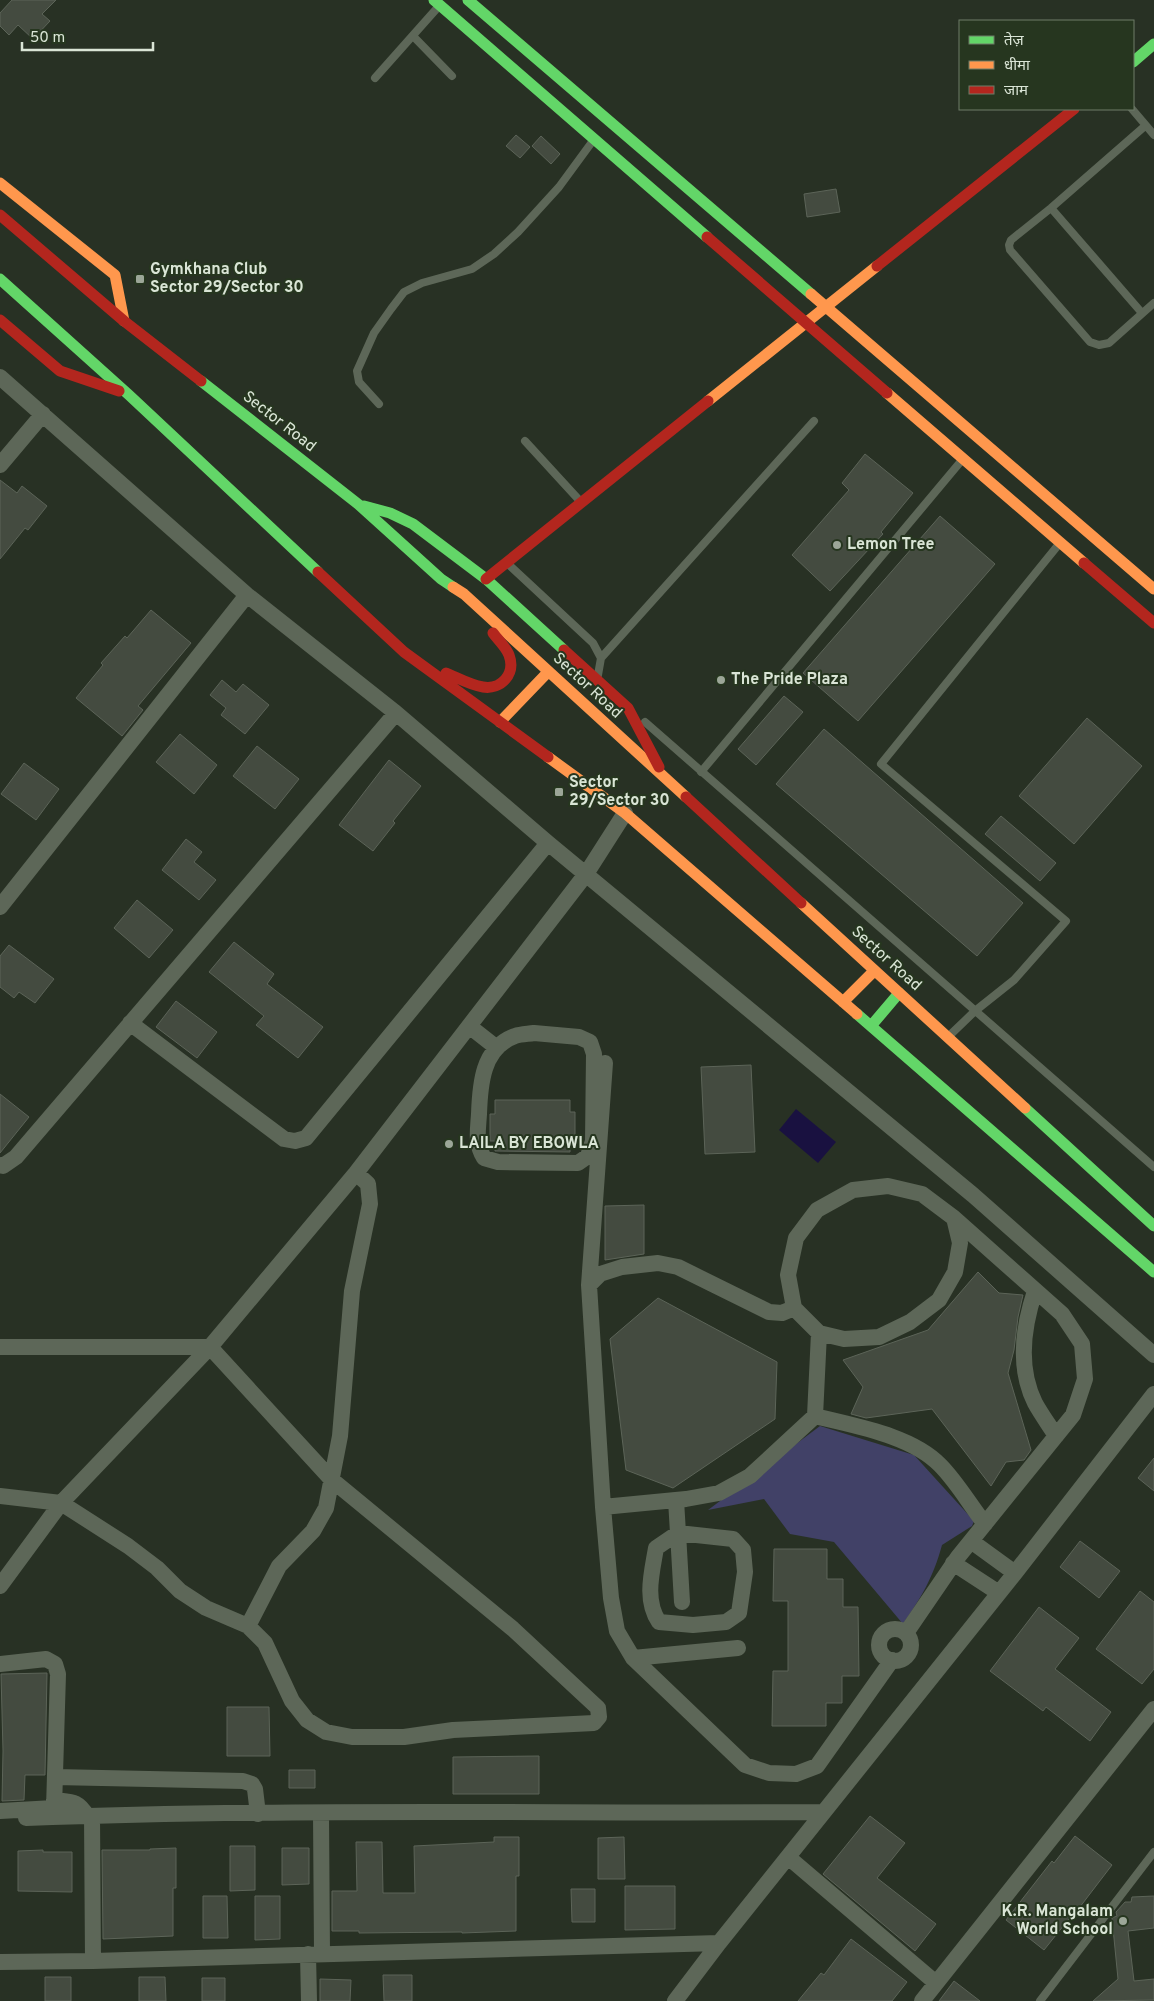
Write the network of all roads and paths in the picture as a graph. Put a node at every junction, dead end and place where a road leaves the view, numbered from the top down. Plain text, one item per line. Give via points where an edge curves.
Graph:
1 (468, 0) edge
2 (437, 2) edge
3 (413, 36) junction
4 (1154, 44) edge
5 (1134, 61) edge
6 (452, 76) dead end
7 (375, 78) dead end
8 (1073, 110) edge
9 (1133, 110) edge
10 (1145, 126) junction
11 (1154, 135) edge
12 (594, 140) junction
13 (0, 183) edge
14 (1051, 208) junction
15 (0, 215) edge
16 (0, 279) edge
17 (1154, 303) edge
18 (824, 308) junction
19 (1142, 313) junction
20 (0, 320) edge
21 (124, 322) junction
22 (805, 323) junction
23 (0, 377) edge
24 (129, 395) junction
25 (379, 404) dead end
26 (44, 414) junction
27 (814, 421) dead end
28 (525, 441) dead end
29 (963, 458) junction
30 (0, 464) edge
31 (581, 502) junction
32 (358, 504) junction
33 (1060, 542) junction
34 (506, 563) junction
35 (486, 579) junction
36 (1134, 589) junction
37 (1154, 589) edge
38 (464, 594) junction
39 (247, 595) junction
40 (1154, 623) edge
41 (404, 652) junction
42 (601, 658) junction
43 (548, 672) junction
44 (598, 679) junction
45 (628, 708) junction
46 (396, 712) junction
47 (500, 722) junction
48 (701, 772) junction
49 (666, 781) junction
50 (625, 813) junction
51 (548, 843) junction
52 (586, 874) junction
53 (0, 907) edge
54 (874, 971) junction
55 (899, 993) junction
56 (843, 1002) junction
57 (975, 1011) junction
58 (130, 1023) junction
59 (469, 1026) junction
60 (871, 1026) junction
61 (948, 1038) junction
62 (497, 1048) junction
63 (605, 1063) dead end
64 (0, 1165) edge
65 (1154, 1167) edge
66 (356, 1173) junction
67 (954, 1218) junction
68 (1154, 1226) edge
69 (1154, 1272) edge
70 (589, 1285) junction
71 (1035, 1291) junction
72 (794, 1308) junction
73 (819, 1333) junction
74 (0, 1347) edge
75 (210, 1347) junction
76 (1154, 1354) edge
77 (1154, 1394) edge
78 (815, 1416) junction
79 (1056, 1436) junction
80 (332, 1480) junction
81 (0, 1496) edge
82 (676, 1500) junction
83 (61, 1503) junction
84 (603, 1507) junction
85 (985, 1524) junction
86 (678, 1533) junction
87 (971, 1541) junction
88 (953, 1563) junction
89 (1015, 1573) junction
90 (0, 1586) edge
91 (999, 1593) junction
92 (682, 1602) dead end
93 (248, 1626) junction
94 (906, 1633) junction
95 (738, 1648) dead end
96 (633, 1658) junction
97 (892, 1660) junction
98 (0, 1664) edge
99 (1154, 1709) edge
100 (55, 1777) junction
101 (54, 1800) junction
102 (0, 1802) edge
103 (0, 1811) edge
104 (824, 1812) junction
105 (258, 1814) junction
106 (321, 1814) junction
107 (90, 1816) junction
108 (26, 1818) dead end
109 (1154, 1852) edge
110 (788, 1857) junction
111 (719, 1943) junction
112 (315, 1954) junction
113 (93, 1961) junction
114 (0, 1962) edge
115 (936, 1983) junction
116 (309, 2001) edge
117 (675, 2001) edge
118 (922, 2001) edge
119 (1040, 2001) edge

1 - 18 main road
2 - 3 lane
2 - 12 main road
3 - 6 lane
3 - 7 lane
4 - 5 main road
8 - 18 main road
9 - 10 lane
10 - 11 lane
10 - 14 lane
12 - 22 main road
12 - 25 lane via 559,187 494,254 472,269 422,283 404,292 374,333 357,370 359,382
13 - 21 main road via 115,275
14 - 19 lane
14 - 19 lane via 1011,240 1010,250 1090,342 1098,345 1109,343
15 - 21 main road, Sector Road
16 - 24 main road
17 - 19 lane
18 - 22 main road
18 - 36 main road
20 - 24 main road via 60,370
21 - 32 main road, Sector Road
22 - 29 main road
22 - 31 main road
23 - 26 street
24 - 41 main road
26 - 30 street
26 - 39 street
27 - 42 lane
28 - 31 lane
29 - 33 main road
29 - 48 lane
31 - 34 main road
32 - 35 main road via 413,524
32 - 38 main road, Sector Road via 442,579
33 - 36 main road
33 - 57 lane via 881,764 1066,921 1014,980
34 - 35 main road
34 - 42 lane via 593,643
35 - 44 main road
36 - 37 main road
36 - 40 main road
38 - 41 main road via 509,656 511,666 504,682 494,688 483,687
38 - 43 main road, Sector Road
39 - 46 street
39 - 53 street
41 - 47 main road
42 - 44 lane
43 - 47 main road
43 - 49 main road, Sector Road
44 - 45 main road
45 - 48 lane
45 - 49 main road
46 - 51 street
46 - 58 street
47 - 50 main road
48 - 57 lane
49 - 54 main road, Sector Road
50 - 52 street
50 - 56 main road
51 - 52 street
51 - 58 street via 306,1138 284,1139
52 - 59 street
52 - 76 street via 965,1188
54 - 55 main road, Sector Road
54 - 56 main road
55 - 60 main road
55 - 61 main road, Sector Road
56 - 60 main road
57 - 61 lane
57 - 65 lane
58 - 64 street via 16,1157
59 - 62 street
59 - 66 street
60 - 69 main road
61 - 68 main road, Sector Road
62 - 62 street via 486,1064 480,1084 477,1147 484,1158 498,1162 578,1163 588,1156 593,1141 594,1054 590,1042 579,1037 534,1033 515,1036
63 - 70 street
66 - 75 street
66 - 80 street via 368,1184 370,1204 352,1291 340,1436
67 - 71 street
67 - 72 street via 922,1194 888,1186 853,1190 816,1210 796,1238 788,1275
67 - 73 street via 960,1243 955,1272 939,1300 910,1322 879,1336 844,1339
70 - 72 street via 600,1274 622,1267 658,1263 678,1267 769,1312 782,1313
70 - 84 street
71 - 79 street via 1026,1317 1023,1345 1026,1369 1035,1402
71 - 79 street via 1062,1314 1082,1344 1085,1379 1073,1415
72 - 73 street
73 - 78 street
74 - 75 street
75 - 80 street
75 - 83 street
77 - 89 street
78 - 82 street via 750,1476 719,1493
78 - 85 street via 913,1446 940,1464
79 - 85 street
80 - 93 street via 326,1508 313,1531 279,1566
80 - 93 street via 513,1629 598,1708 599,1717 586,1725 453,1730 404,1737 352,1738 326,1732 307,1720 292,1701 265,1643
81 - 83 street
82 - 84 street
82 - 86 street
83 - 90 street
83 - 93 street via 128,1546 200,1604
84 - 96 street via 617,1631
85 - 87 street
86 - 86 street via 656,1548 650,1582 653,1613 659,1622 693,1625 726,1622 739,1613 745,1572 743,1550 733,1539
86 - 92 street
87 - 88 street
87 - 89 street
88 - 91 street
88 - 94 street
89 - 91 street
91 - 104 street
94 - 97 street via 911,1642 910,1652 902,1659
94 - 97 street via 891,1629 882,1635 880,1650
95 - 96 street
96 - 97 street via 745,1765 769,1773 796,1774 816,1766
98 - 100 street via 46,1659 55,1664 58,1674
99 - 115 street
100 - 101 street
100 - 105 street via 243,1781 255,1789
101 - 103 street via 54,1808 48,1810
101 - 107 street via 75,1802
102 - 103 street
104 - 106 street
104 - 110 street
105 - 106 street
105 - 107 street
106 - 112 street
107 - 108 street
107 - 113 street
109 - 119 lane
110 - 111 street
110 - 115 street
111 - 112 street
111 - 117 street
112 - 113 street
112 - 116 street
113 - 114 street
115 - 118 street

